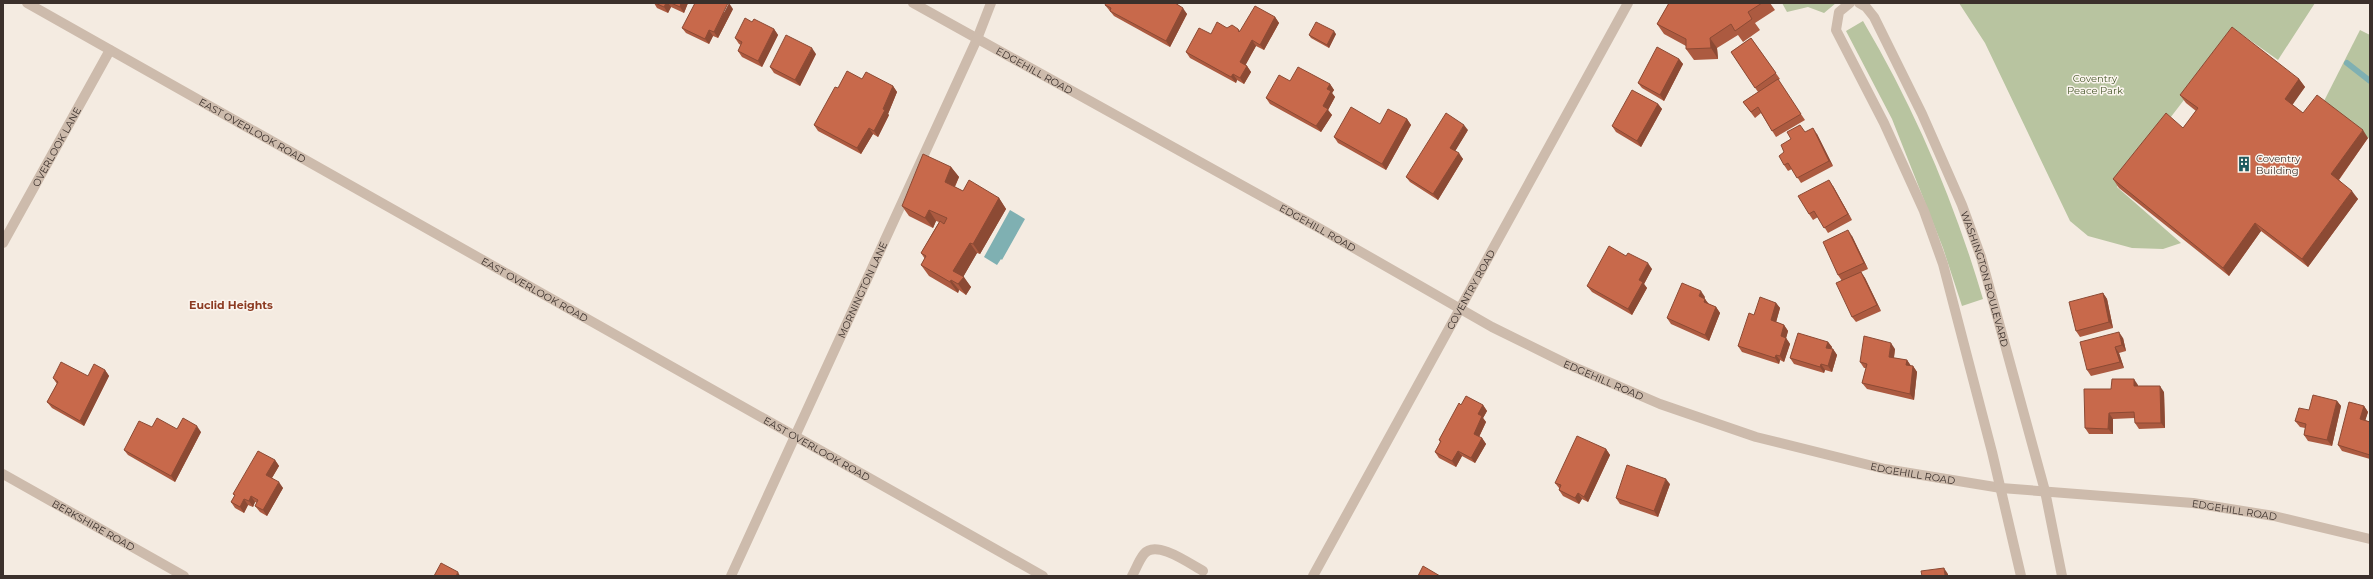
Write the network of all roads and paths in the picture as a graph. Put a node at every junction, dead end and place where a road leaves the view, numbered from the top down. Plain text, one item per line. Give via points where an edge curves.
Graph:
1 (27, 3) edge
2 (913, 3) edge
3 (991, 3) edge
4 (1628, 3) edge
5 (1850, 3) edge
6 (1859, 3) edge
7 (977, 39) junction
8 (110, 50) junction
9 (3, 243) edge
10 (1459, 309) junction
11 (794, 435) junction
12 (3, 474) edge
13 (2002, 488) junction
14 (2046, 491) junction
15 (2370, 539) edge
16 (1203, 571) dead end
17 (184, 576) edge
18 (731, 576) edge
19 (1043, 576) edge
20 (1132, 576) edge
21 (1313, 576) edge
22 (2021, 576) edge
23 (2062, 576) edge

1 - 8 street, EAST OVERLOOK ROAD
2 - 7 street, EDGEHILL ROAD
3 - 7 street, MORNINGTON LANE
4 - 10 street, COVENTRY ROAD
5 - 13 street via 1838,12 1836,30 1884,122 1924,211 1961,331
6 - 14 street, WASHINGTON BOULEVARD via 1874,17 1922,114 1962,205 1998,314
7 - 10 street, EDGEHILL ROAD via 1319,228
7 - 11 street, MORNINGTON LANE
8 - 9 street, OVERLOOK LANE
8 - 11 street, EAST OVERLOOK ROAD
10 - 13 street, EDGEHILL ROAD via 1567,364 1660,404 1756,437 1885,470
10 - 21 street, COVENTRY ROAD
11 - 18 street, MORNINGTON LANE
11 - 19 street, EAST OVERLOOK ROAD
12 - 17 street, BERKSHIRE ROAD
13 - 14 street, EDGEHILL ROAD
13 - 22 street
14 - 15 street, EDGEHILL ROAD via 2193,503 2274,516
14 - 23 street, WASHINGTON BOULEVARD
16 - 20 street via 1162,549 1151,549 1144,554

